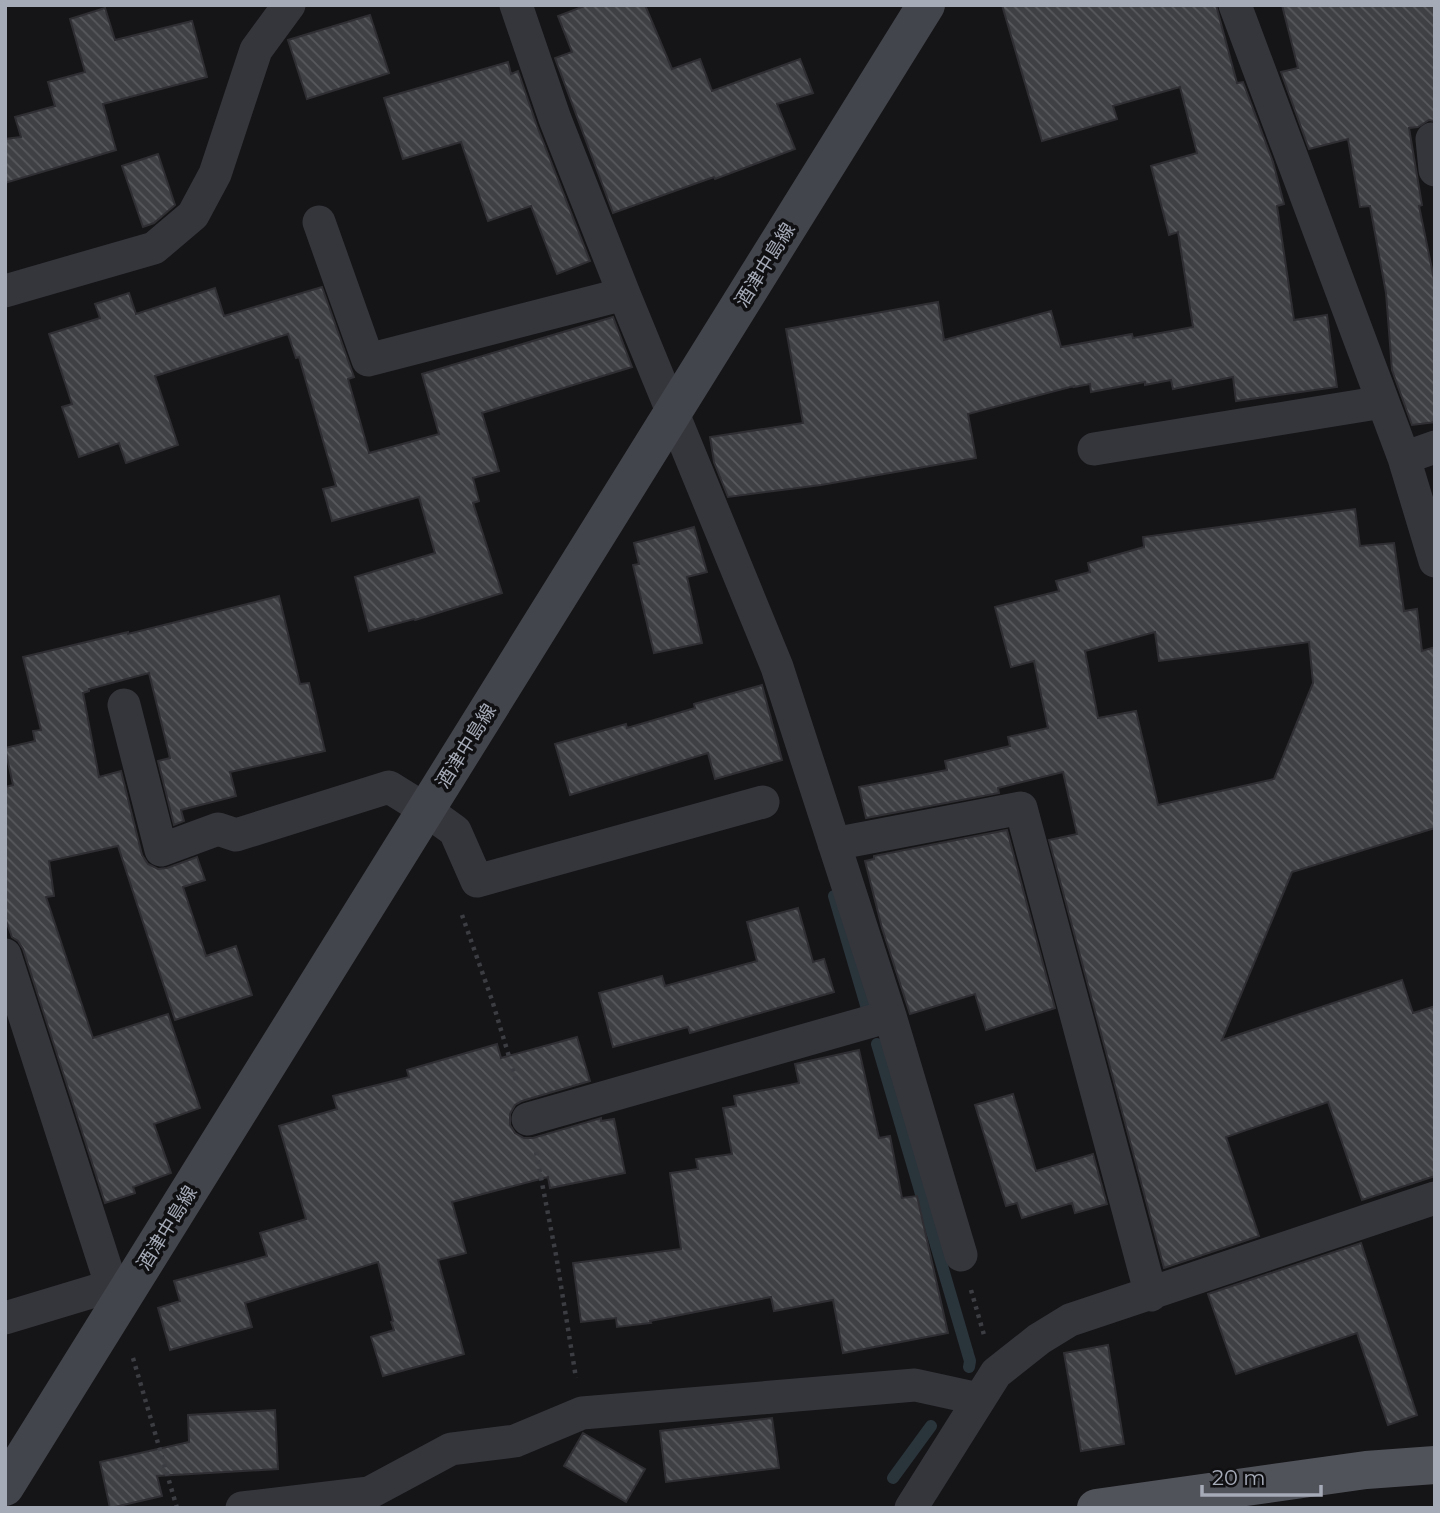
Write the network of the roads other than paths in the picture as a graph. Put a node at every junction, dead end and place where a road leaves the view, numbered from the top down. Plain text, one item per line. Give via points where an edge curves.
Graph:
1 (289, 5) edge
2 (516, 5) edge
3 (926, 5) edge
4 (1235, 5) edge
5 (319, 222) dead end
6 (5, 291) edge
7 (624, 294) junction
8 (1383, 402) junction
9 (672, 415) junction
10 (1435, 447) edge
11 (1094, 449) dead end
12 (1404, 458) junction
13 (1435, 561) edge
14 (124, 705) dead end
15 (763, 802) dead end
16 (426, 810) junction
17 (834, 845) junction
18 (5, 955) edge
19 (890, 1016) junction
20 (528, 1119) dead end
21 (1435, 1198) edge
22 (961, 1255) road end
23 (1152, 1295) junction
24 (114, 1296) junction
25 (5, 1318) edge
26 (987, 1386) junction
27 (1435, 1465) edge
28 (5, 1487) edge
29 (242, 1508) edge
30 (911, 1508) edge
31 (1096, 1508) edge

1 - 6 street via 256,50 215,174 193,215 154,248
2 - 7 street
3 - 9 main road, 酒津中島線
4 - 8 street
5 - 7 street via 368,360
7 - 9 street
8 - 11 street
8 - 12 street
9 - 16 main road, 酒津中島線
9 - 17 street via 777,667
10 - 12 street
12 - 13 street
14 - 16 street via 161,850 218,829 236,835 389,787
15 - 16 street via 477,881 455,831
16 - 24 main road, 酒津中島線
17 - 19 street
17 - 23 street via 1021,808
18 - 24 street
19 - 20 street
19 - 22 street
21 - 23 street
23 - 26 street via 1070,1320 1039,1339
24 - 25 street
24 - 28 main road, 酒津中島線
26 - 29 street via 915,1385 582,1413 515,1441 451,1449 369,1493
26 - 30 street
27 - 31 main road via 1366,1470

